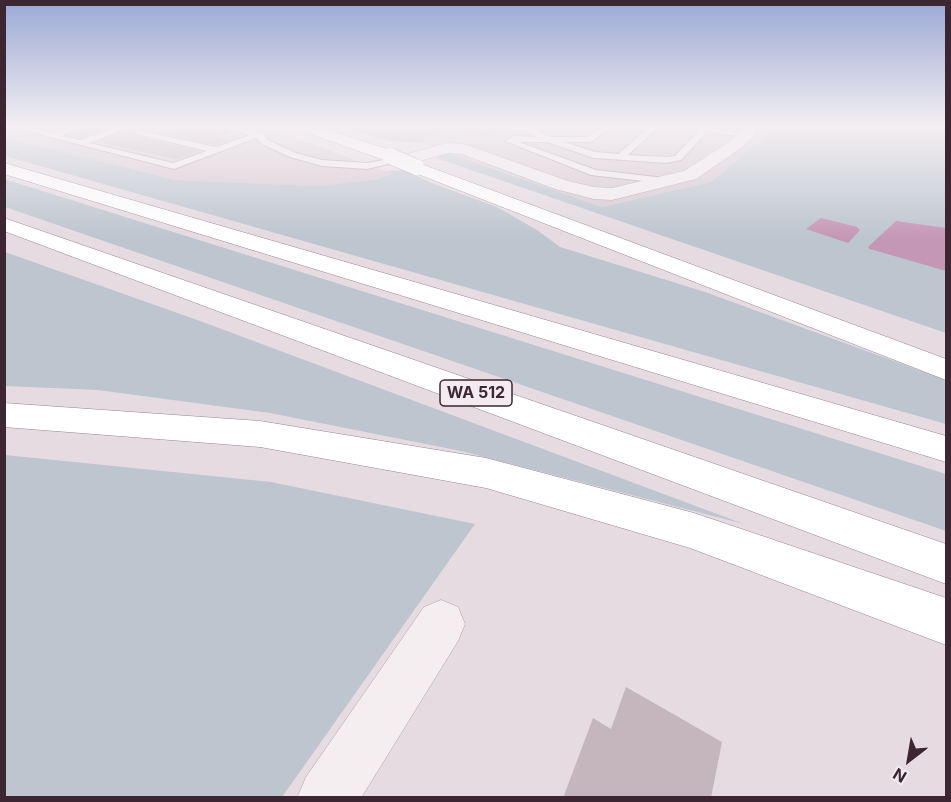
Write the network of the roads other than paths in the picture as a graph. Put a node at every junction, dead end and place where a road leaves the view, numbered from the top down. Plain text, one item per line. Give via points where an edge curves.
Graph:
1 (164, 163) edge
2 (181, 163) edge
3 (320, 163) edge
4 (397, 163) edge
5 (417, 163) edge
6 (503, 163) edge
7 (569, 163) edge
8 (707, 163) edge
9 (4, 168) edge
10 (669, 181) junction
11 (4, 224) edge
12 (946, 370) edge
13 (4, 415) edge
14 (946, 449) edge
15 (946, 564) edge
16 (946, 622) edge
17 (441, 624) dead end
18 (327, 798) edge

1 - 2 lane
3 - 4 lane
5 - 12 highway via 564,226
6 - 10 street via 594,193 612,194
7 - 10 lane via 594,173
8 - 10 street
9 - 14 highway
11 - 15 highway, WA 512
13 - 16 highway via 260,434 486,473 694,531
17 - 18 street

